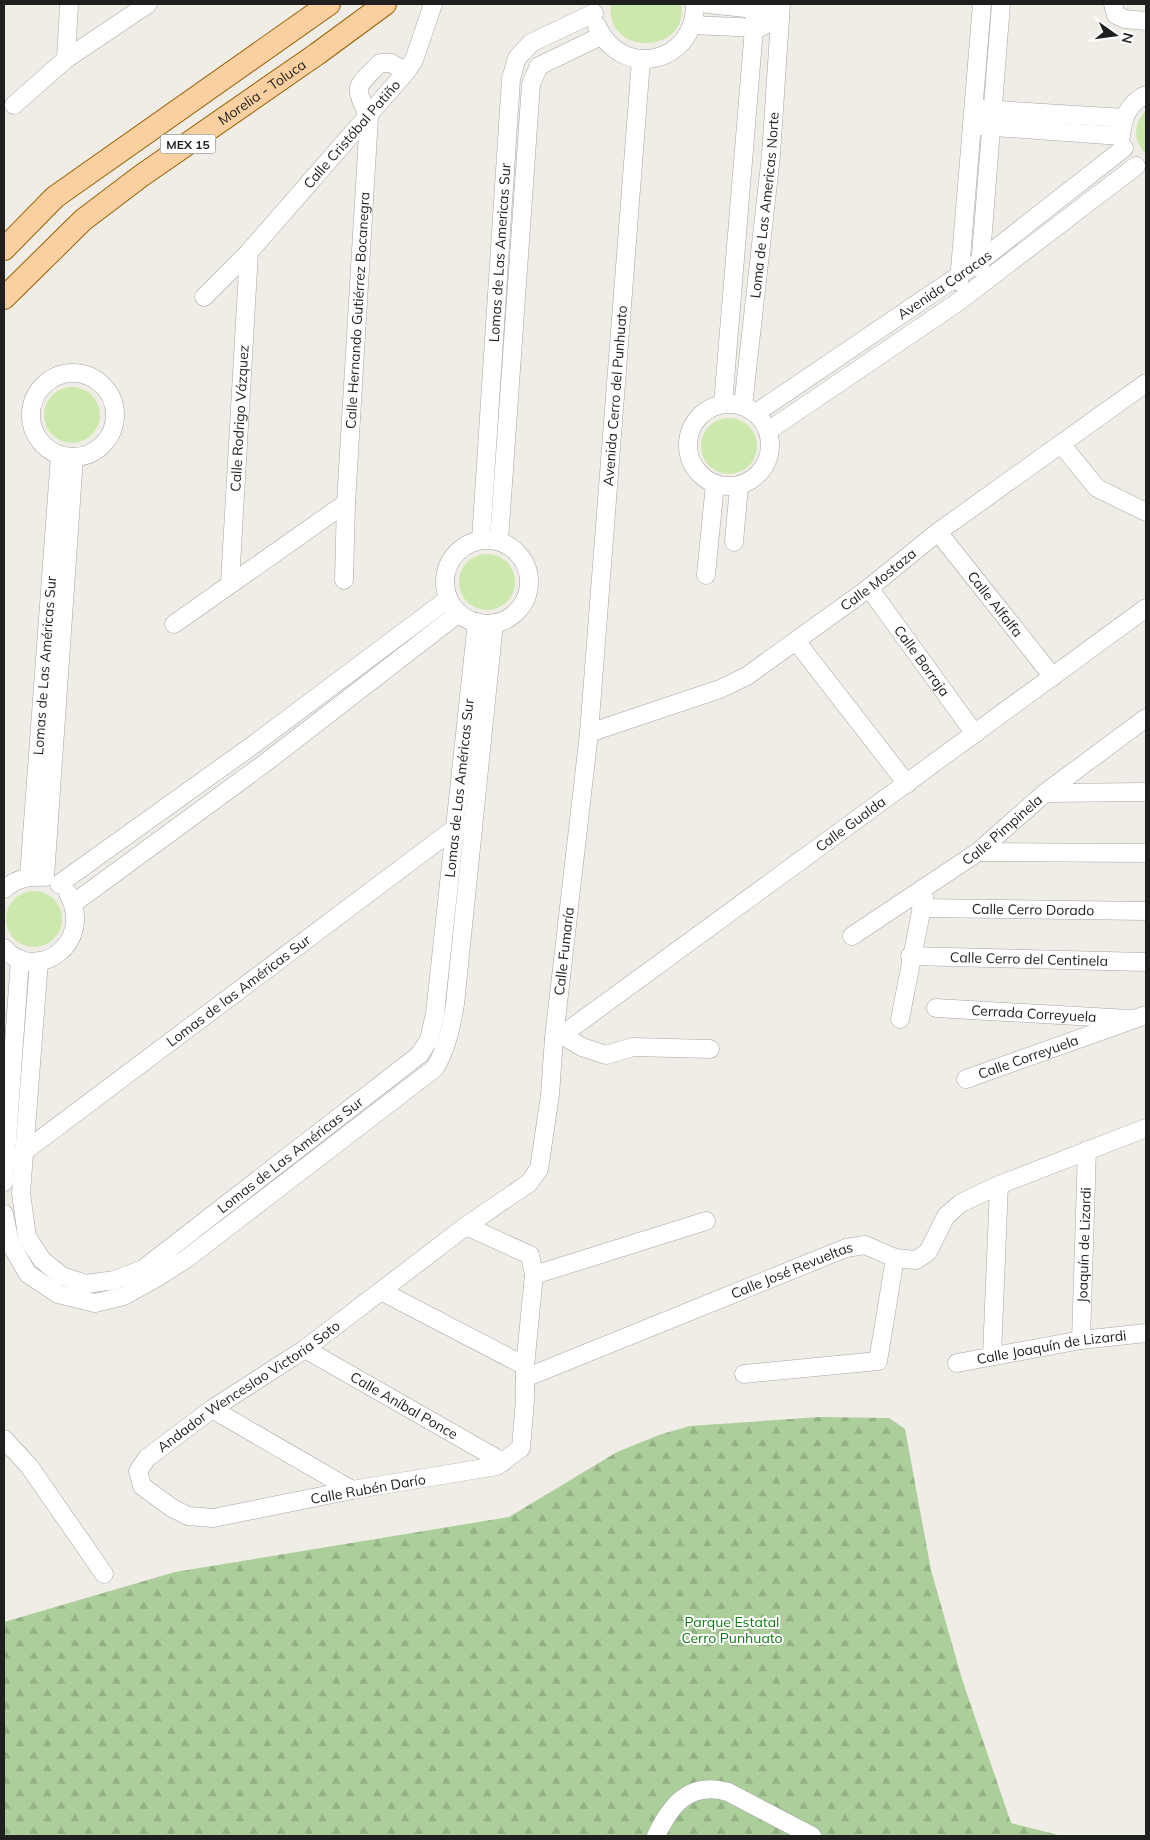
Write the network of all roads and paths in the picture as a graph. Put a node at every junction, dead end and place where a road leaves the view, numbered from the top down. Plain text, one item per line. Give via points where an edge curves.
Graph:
1 (69, 4) edge
2 (148, 4) edge
3 (320, 4) edge
4 (328, 4) edge
5 (385, 4) edge
6 (392, 4) edge
7 (433, 4) edge
8 (695, 4) edge
9 (708, 4) edge
10 (982, 4) edge
11 (1001, 4) edge
12 (1113, 4) edge
13 (594, 8) edge
14 (768, 8) edge
15 (1146, 21) edge
16 (297, 25) junction
17 (692, 25) junction
18 (753, 28) junction
19 (601, 36) junction
20 (66, 59) junction
21 (641, 60) junction
22 (406, 72) junction
23 (1146, 94) edge
24 (14, 105) dead end
25 (971, 116) junction
26 (369, 118) junction
27 (1124, 118) junction
28 (992, 119) junction
29 (1123, 142) junction
30 (745, 152) junction
31 (771, 155) junction
32 (1141, 170) edge
33 (4, 249) edge
34 (249, 252) junction
35 (980, 261) junction
36 (960, 276) junction
37 (980, 283) junction
38 (4, 298) edge
39 (204, 298) dead end
40 (958, 302) junction
41 (4, 308) edge
42 (496, 312) junction
43 (515, 312) junction
44 (1146, 385) edge
45 (723, 404) junction
46 (750, 409) junction
47 (768, 431) junction
48 (1061, 444) junction
49 (67, 457) junction
50 (715, 484) junction
51 (739, 486) junction
52 (346, 503) junction
53 (1146, 512) edge
54 (938, 532) junction
55 (481, 540) junction
56 (499, 542) junction
57 (734, 542) dead end
58 (706, 575) dead end
59 (344, 580) dead end
60 (230, 584) junction
61 (869, 588) junction
62 (453, 606) junction
63 (1146, 608) edge
64 (477, 622) junction
65 (494, 623) junction
66 (174, 624) dead end
67 (796, 641) junction
68 (1052, 677) junction
69 (1146, 718) edge
70 (589, 733) junction
71 (975, 734) junction
72 (253, 745) junction
73 (265, 763) junction
74 (907, 784) junction
75 (1146, 792) edge
76 (1045, 793) junction
77 (474, 815) junction
78 (454, 828) junction
79 (978, 852) junction
80 (1146, 853) edge
81 (45, 879) junction
82 (927, 885) junction
83 (4, 889) edge
84 (74, 904) junction
85 (921, 908) junction
86 (1146, 912) edge
87 (852, 936) dead end
88 (4, 948) edge
89 (910, 956) junction
90 (20, 959) junction
91 (40, 961) junction
92 (1146, 962) edge
93 (936, 1008) dead end
94 (1138, 1017) edge
95 (900, 1019) dead end
96 (558, 1037) junction
97 (710, 1049) dead end
98 (966, 1079) dead end
99 (1146, 1128) edge
100 (1087, 1150) junction
101 (25, 1152) junction
102 (275, 1166) junction
103 (539, 1169) joint
104 (4, 1174) edge
105 (288, 1180) junction
106 (999, 1185) junction
107 (4, 1214) edge
108 (706, 1221) dead end
109 (466, 1226) junction
110 (895, 1258) junction
111 (534, 1275) junction
112 (381, 1291) junction
113 (1146, 1333) edge
114 (1082, 1340) junction
115 (305, 1349) junction
116 (992, 1355) junction
117 (957, 1363) dead end
118 (525, 1372) junction
119 (744, 1374) dead end
120 (212, 1409) junction
121 (4, 1439) edge
122 (503, 1462) junction
123 (147, 1490) joint
124 (352, 1490) junction
125 (104, 1574) dead end
126 (656, 1836) edge
127 (812, 1836) edge

1 - 20 street
2 - 20 street
3 - 16 street
4 - 16 main road, MEX 15
5 - 38 main road, Morelia - Toluca / MEX 15 via 141,176 84,220
6 - 41 street via 244,118 93,222
7 - 22 street, Calle Cristóbal Patiño via 414,60
8 - 17 street
9 - 14 street
10 - 25 street
11 - 28 street
12 - 15 street via 1116,15
13 - 19 street
13 - 42 street, Lomas de Las Americas Sur via 532,43 517,58 511,79
14 - 18 street via 765,25
14 - 31 street, Loma de Las Americas Norte via 778,46
16 - 33 main road, MEX 15 via 55,197
17 - 18 street
17 - 21 street via 685,40 673,51 658,58
18 - 30 street, Loma de Las Americas Norte
19 - 21 street via 612,48
19 - 43 street, Lomas de Las Americas Sur via 540,66 531,84
20 - 24 street
21 - 70 street, Avenida Cerro del Punhuato
22 - 26 street, Calle Cristóbal Patiño
22 - 26 street via 391,64 380,63 358,86 357,93
23 - 27 street via 1131,106
25 - 28 street
25 - 36 street
26 - 34 street, Calle Cristóbal Patiño
26 - 52 street, Calle Hernando Gutiérrez Bocanegra
27 - 28 street
27 - 29 street
28 - 29 street
28 - 35 street
29 - 32 street
29 - 35 street, Avenida Caracas
30 - 31 street
30 - 45 street, Loma de Las Americas Norte
31 - 46 street, Loma de Las Americas Norte
32 - 37 street, Avenida Caracas
34 - 39 street, Calle Cristóbal Patiño
34 - 60 street, Calle Rodrigo Vázquez
35 - 36 street, Avenida Caracas
35 - 37 street
36 - 40 street
36 - 46 street, Avenida Caracas
37 - 40 street, Avenida Caracas
40 - 47 street, Avenida Caracas
42 - 43 street
42 - 55 street, Lomas de Las Americas Sur
43 - 56 street, Lomas de Las Americas Sur
44 - 48 street, Calle Mostaza
45 - 46 street
45 - 50 street via 699,416 688,441 694,467 703,478
46 - 47 street
47 - 51 street via 770,454 766,465 759,474
48 - 53 street via 1097,488
48 - 54 street, Calle Mostaza
49 - 49 street via 88,455 101,447 110,435 114,421 109,393 86,375 71,373 57,376 45,384 33,402 32,424 37,438 46,449
49 - 81 street, Lomas de Las Américas Sur via 53,666
50 - 51 street
50 - 58 street
51 - 57 street
52 - 59 street, Calle Hernando Gutiérrez Bocanegra
52 - 60 street
54 - 61 street, Calle Mostaza
54 - 68 street, Calle Alfalfa
55 - 56 street
55 - 62 street via 458,551 450,561 445,586
56 - 65 street via 510,547 526,566 528,590 516,612
60 - 66 street
61 - 67 street, Calle Mostaza
61 - 71 street, Calle Borraja
62 - 64 street
62 - 72 street
62 - 73 street
63 - 68 street, Calle Gualda
64 - 65 street
64 - 78 street, Lomas de Las Américas Sur
65 - 77 street, Lomas de Las Américas Sur
67 - 70 street, Calle Mostaza via 747,676 720,689
67 - 74 street
68 - 71 street, Calle Gualda
69 - 76 street, Calle Pimpinela
70 - 96 street, Calle Fumaría
71 - 74 street, Calle Gualda
72 - 73 street
72 - 81 street
73 - 84 street
74 - 96 street, Calle Gualda
75 - 76 street
76 - 79 street, Calle Pimpinela
77 - 78 street, Lomas de las Américas Sur
77 - 105 street, Lomas de Las Américas Sur via 451,1031 444,1054 435,1068
78 - 101 street, Lomas de las Américas Sur
78 - 102 street, Lomas de Las Américas Sur via 435,1014 428,1040 419,1055
79 - 80 street
79 - 82 street, Calle Pimpinela
81 - 83 street via 14,881
81 - 84 street
82 - 85 street
82 - 87 street, Calle Pimpinela
84 - 91 street via 74,934 54,956
85 - 86 street, Calle Cerro Dorado
85 - 89 street
88 - 90 street
89 - 92 street, Calle Cerro del Centinela
89 - 95 street
90 - 91 street
90 - 104 street
91 - 101 street, Lomas de Las Américas Sur
93 - 94 street, Cerrada Correyuela
94 - 98 street, Calle Correyuela
96 - 97 street via 606,1055 633,1047
96 - 103 street, Calle Fumaría
99 - 100 street, Calle José Revueltas
100 - 106 street, Calle José Revueltas
100 - 114 street, Joaquín de Lizardi
101 - 102 street, Lomas de Las Américas Sur via 21,1193 27,1237 42,1260 62,1276 86,1284 115,1280 142,1269
101 - 104 street, Lomas de las Américas Sur
102 - 105 street
103 - 109 street, Andador Wenceslao Victoria Soto via 529,1182
105 - 107 street, Lomas de Las Américas Sur via 158,1277 124,1296 95,1303 58,1294 28,1274 10,1243
106 - 110 street, Calle José Revueltas via 961,1203 946,1216 928,1252 916,1260
106 - 116 street
108 - 111 street
109 - 111 street, Calle Rubén Darío via 530,1255
109 - 112 street, Andador Wenceslao Victoria Soto
110 - 118 street, Calle José Revueltas via 865,1245 846,1248
110 - 119 street via 878,1361
111 - 118 street, Calle Rubén Darío
112 - 115 street, Andador Wenceslao Victoria Soto
112 - 118 street
113 - 114 street, Calle Joaquín de Lizardi
114 - 116 street, Calle Joaquín de Lizardi
115 - 120 street, Andador Wenceslao Victoria Soto
115 - 122 street, Calle Aníbal Ponce
116 - 117 street, Calle Joaquín de Lizardi
118 - 122 street, Calle Rubén Darío via 521,1448
120 - 123 street, Andador Wenceslao Victoria Soto via 141,1465 139,1481
120 - 124 street
121 - 125 street via 29,1466
122 - 124 street, Calle Rubén Darío via 497,1466
123 - 124 street, Calle Rubén Darío via 172,1508 200,1518 244,1513
126 - 127 street via 672,1806 692,1792 715,1788

